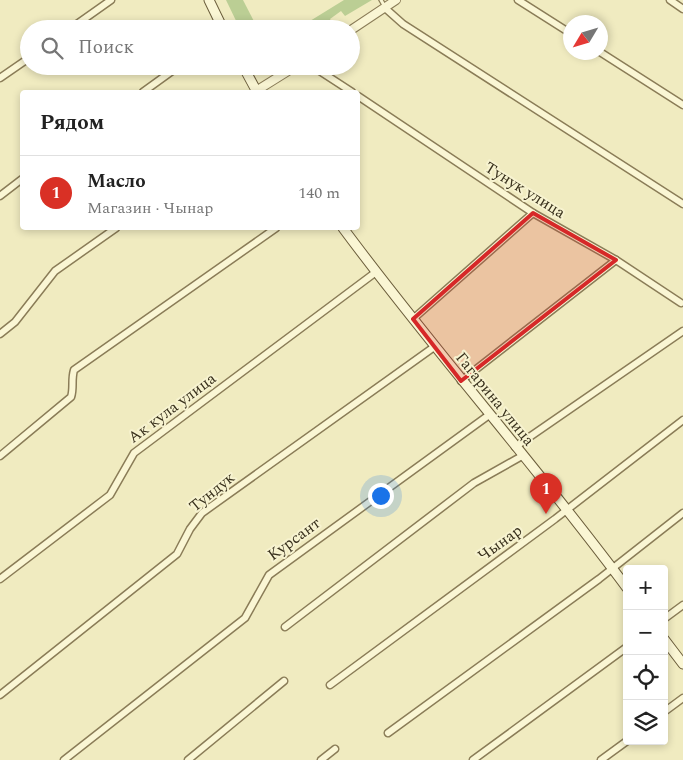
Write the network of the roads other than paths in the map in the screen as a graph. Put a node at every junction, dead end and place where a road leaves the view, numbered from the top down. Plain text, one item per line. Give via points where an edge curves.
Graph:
1 (111, 0) edge
2 (209, 0) edge
3 (396, 0) edge
4 (518, 0) edge
5 (670, 0) edge
6 (383, 4) edge
7 (683, 8) edge
8 (83, 20) edge
9 (219, 20) edge
10 (360, 23) edge
11 (563, 29) edge
12 (608, 57) edge
13 (20, 64) edge
14 (167, 75) edge
15 (248, 75) edge
16 (282, 75) edge
17 (326, 75) edge
18 (0, 78) edge
19 (146, 90) edge
20 (255, 90) edge
21 (259, 90) edge
22 (349, 90) edge
23 (360, 97) edge
24 (683, 105) edge
25 (20, 181) edge
26 (0, 196) edge
27 (683, 204) edge
28 (533, 213) junction
29 (113, 230) edge
30 (273, 230) edge
31 (344, 230) edge
32 (616, 260) junction
33 (376, 272) junction
34 (681, 304) dead end
35 (413, 319) junction
36 (683, 331) edge
37 (0, 334) edge
38 (434, 347) junction
39 (461, 381) junction
40 (489, 415) junction
41 (683, 420) edge
42 (515, 447) junction
43 (0, 456) edge
44 (522, 456) junction
45 (567, 510) junction
46 (683, 513) edge
47 (612, 568) junction
48 (0, 579) edge
49 (623, 583) edge
50 (683, 605) edge
51 (668, 616) edge
52 (285, 627) dead end
53 (668, 644) edge
54 (623, 650) edge
55 (683, 664) edge
56 (284, 681) dead end
57 (330, 685) dead end
58 (0, 695) edge
59 (683, 698) edge
60 (668, 709) edge
61 (388, 733) dead end
62 (623, 744) edge
63 (335, 749) dead end
64 (64, 760) edge
65 (188, 760) edge
66 (321, 760) edge
67 (473, 760) edge
68 (601, 760) edge

1 - 8 street
2 - 9 main road
3 - 6 street
4 - 11 street
5 - 7 street
6 - 10 street
6 - 27 street via 403,24
12 - 24 street
13 - 18 street
14 - 19 street
15 - 20 main road
16 - 21 street
17 - 22 street
23 - 28 street, Тунук улица
25 - 26 street
28 - 32 street, Тунук улица
28 - 35 street
29 - 37 street via 55,271 15,322
30 - 43 street via 74,370 72,397
31 - 33 main road, Гагарина улица
32 - 34 street, Тунук улица
32 - 39 street
33 - 35 main road, Гагарина улица
33 - 48 street, Ак кула улица via 134,453 110,495
35 - 38 main road, Гагарина улица
36 - 42 street
38 - 39 main road, Гагарина улица
38 - 58 street, Тундук via 202,513 177,554
39 - 40 main road, Гагарина улица
40 - 42 main road, Гагарина улица
40 - 64 street, Курсант via 268,575 245,618
41 - 45 street, Чынар
42 - 44 main road, Гагарина улица
44 - 45 main road, Гагарина улица
44 - 52 street via 474,483
45 - 47 main road, Гагарина улица
45 - 57 street, Чынар
46 - 47 street
47 - 49 main road, Гагарина улица
47 - 61 street
50 - 51 street
53 - 55 main road
54 - 67 street
56 - 65 street
59 - 60 street
62 - 68 street
63 - 66 street

